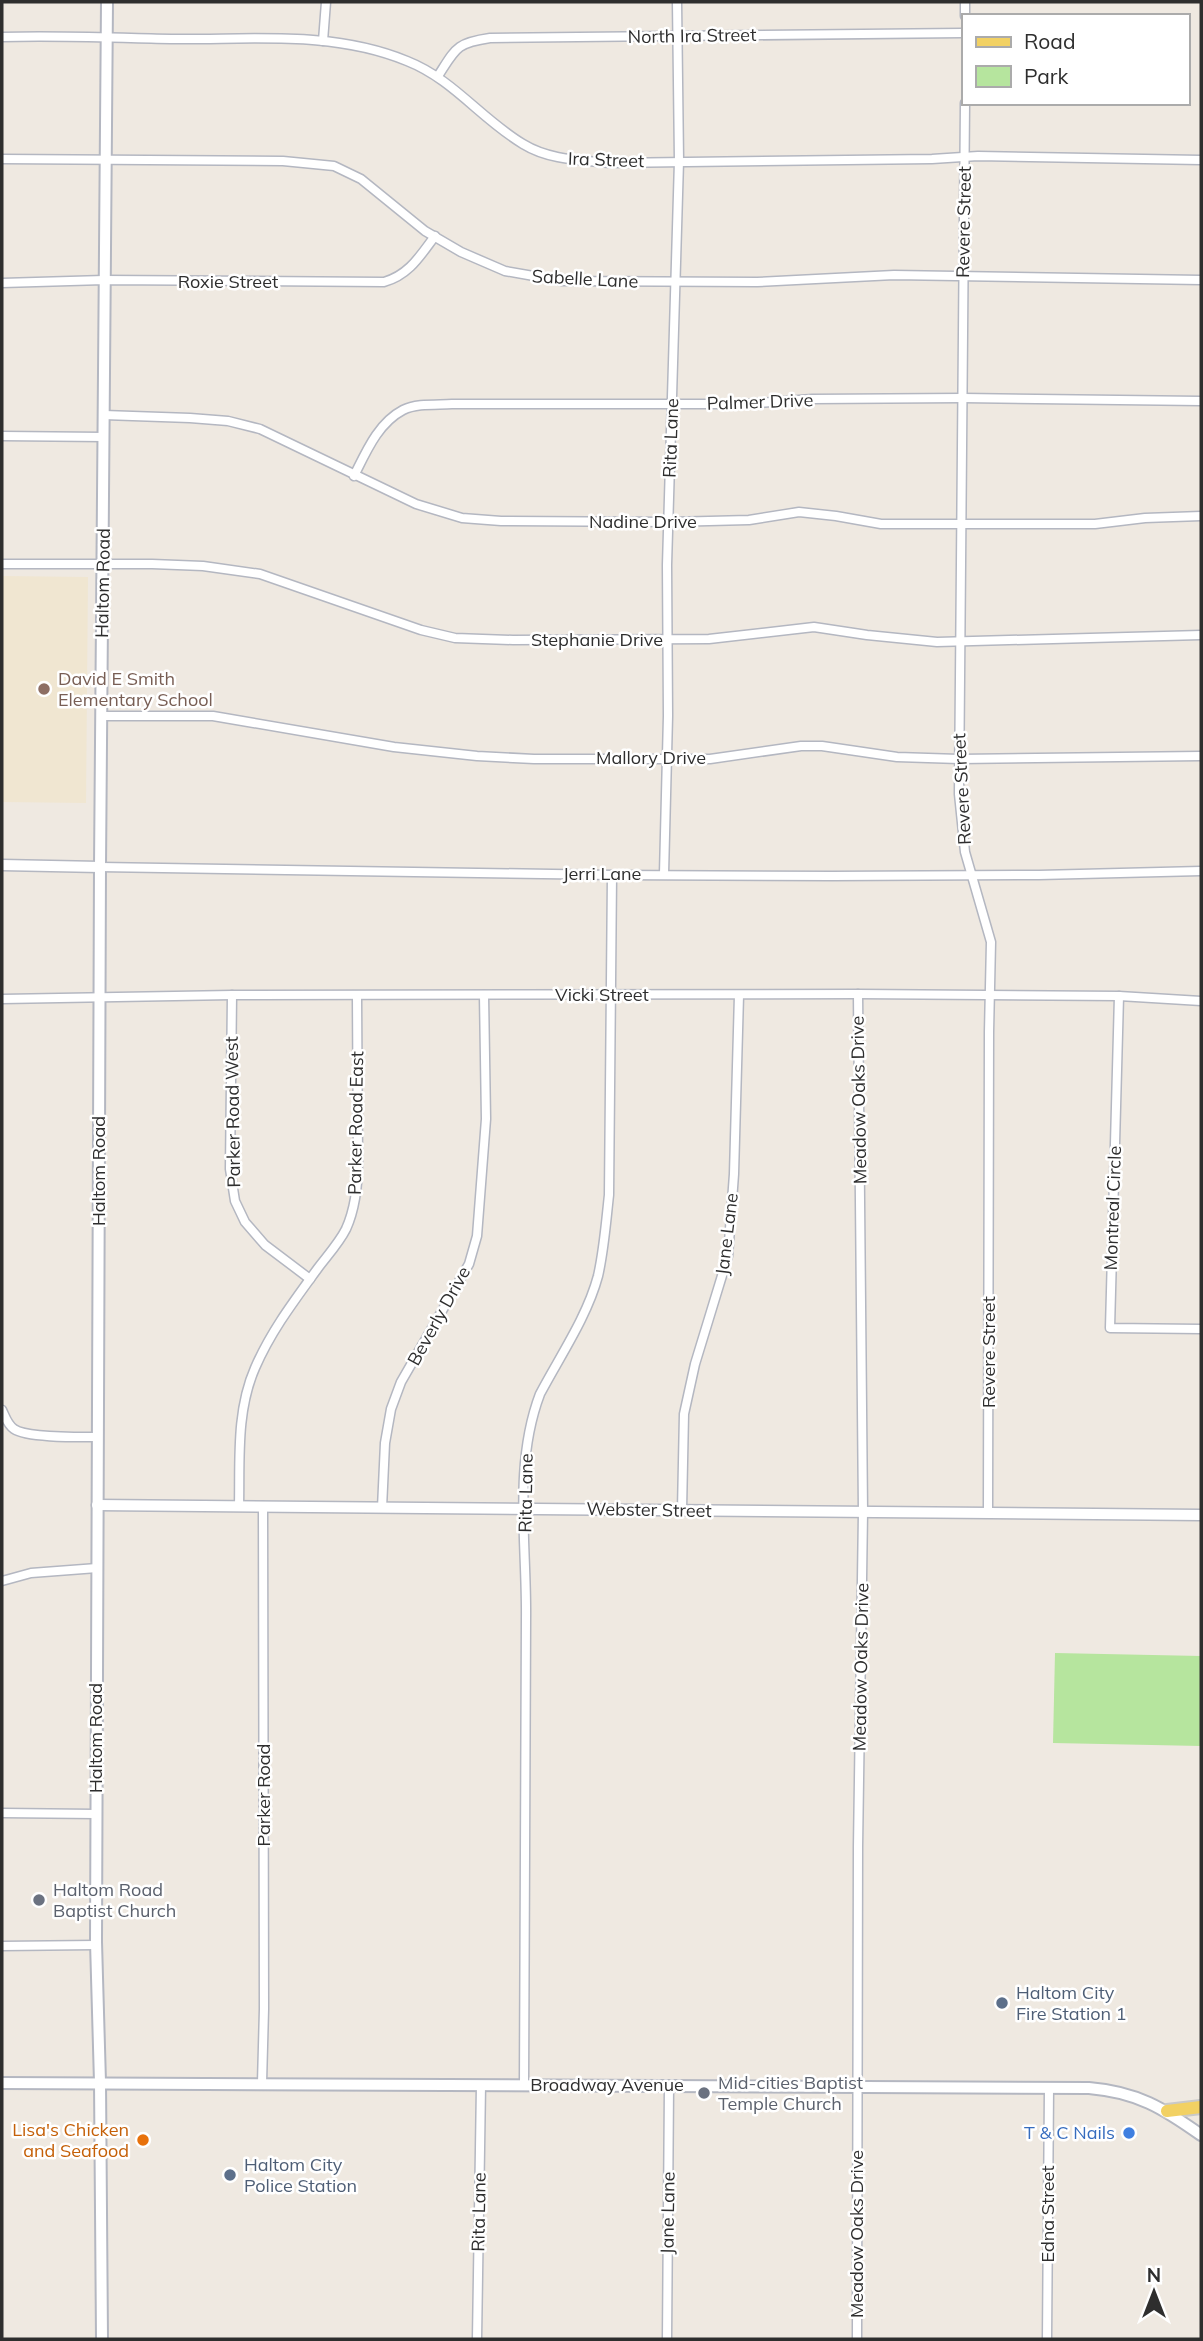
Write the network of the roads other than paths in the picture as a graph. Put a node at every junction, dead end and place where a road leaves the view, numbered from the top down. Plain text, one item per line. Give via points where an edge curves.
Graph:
1 (107, 2) edge
2 (326, 2) edge
3 (677, 2) edge
4 (962, 33) edge
5 (678, 36) junction
6 (2, 37) edge
7 (106, 38) junction
8 (323, 41) junction
9 (438, 76) junction
10 (965, 105) edge
11 (964, 157) junction
12 (2, 159) edge
13 (105, 159) junction
14 (1201, 160) edge
15 (679, 161) junction
16 (435, 236) junction
17 (963, 277) junction
18 (104, 280) junction
19 (1201, 280) edge
20 (677, 282) junction
21 (2, 283) edge
22 (962, 398) junction
23 (1201, 401) edge
24 (673, 404) junction
25 (104, 415) junction
26 (2, 436) edge
27 (104, 437) junction
28 (354, 476) junction
29 (1201, 516) edge
30 (668, 523) junction
31 (961, 524) junction
32 (103, 564) junction
33 (2, 565) edge
34 (1201, 635) edge
35 (668, 639) junction
36 (960, 641) junction
37 (102, 716) junction
38 (1201, 755) edge
39 (667, 757) junction
40 (959, 759) junction
41 (2, 865) edge
42 (100, 867) junction
43 (1201, 871) edge
44 (664, 874) junction
45 (612, 875) junction
46 (971, 876) junction
47 (858, 994) junction
48 (232, 995) junction
49 (484, 995) junction
50 (738, 995) junction
51 (357, 996) junction
52 (611, 996) junction
53 (1119, 996) junction
54 (991, 997) junction
55 (99, 998) junction
56 (2, 999) edge
57 (1201, 1001) edge
58 (310, 1279) junction
59 (1201, 1329) edge
60 (2, 1410) edge
61 (6, 1427) edge
62 (98, 1437) junction
63 (97, 1505) junction
64 (239, 1506) junction
65 (264, 1506) junction
66 (382, 1508) junction
67 (525, 1509) junction
68 (682, 1510) junction
69 (863, 1512) junction
70 (988, 1513) junction
71 (1201, 1515) edge
72 (97, 1568) junction
73 (2, 1581) edge
74 (2, 1813) edge
75 (96, 1814) junction
76 (96, 1945) junction
77 (2, 1946) edge
78 (100, 2082) junction
79 (2, 2083) edge
80 (262, 2083) junction
81 (481, 2085) junction
82 (524, 2085) junction
83 (669, 2086) junction
84 (858, 2087) junction
85 (1049, 2088) junction
86 (1201, 2107) edge
87 (1167, 2111) junction
88 (1201, 2135) edge
89 (102, 2339) edge
90 (477, 2339) edge
91 (667, 2339) edge
92 (857, 2339) edge
93 (1047, 2339) edge

1 - 7 main road, Haltom Road
2 - 8 street
3 - 5 street, Rita Lane
4 - 5 street, North Ira Street
5 - 9 street, North Ira Street via 470,41 454,51
5 - 15 street, Rita Lane
6 - 7 street, Ira Street
7 - 8 street, Ira Street
7 - 13 main road, Haltom Road
8 - 9 street, Ira Street via 386,54
9 - 15 street, Ira Street via 500,128 545,154 610,163
10 - 11 street, Revere Street
11 - 14 street, Ira Street
11 - 15 street, Ira Street
11 - 17 street, Revere Street
12 - 13 street, Sabelle Lane
13 - 16 street, Sabelle Lane via 334,166 361,178
13 - 18 main road, Haltom Road
15 - 20 street, Rita Lane
16 - 18 street, Roxie Street via 410,269 384,282
16 - 20 street, Sabelle Lane via 461,252 529,277
17 - 19 street, Sabelle Lane
17 - 20 street, Sabelle Lane
17 - 22 street, Revere Street
18 - 21 street, Roxie Street
18 - 25 main road, Haltom Road
20 - 24 street, Rita Lane
22 - 23 street, Palmer Drive
22 - 24 street, Palmer Drive
22 - 31 street, Revere Street
24 - 28 street, Palmer Drive via 419,406 404,410 379,430
24 - 30 street, Rita Lane
25 - 27 main road, Haltom Road
25 - 28 street, Nadine Drive via 228,421 260,429
26 - 27 street
27 - 32 main road, Haltom Road
28 - 30 street, Nadine Drive via 416,504 462,518
29 - 31 street, Nadine Drive via 1095,524
30 - 31 street, Nadine Drive via 749,520 799,512 881,524
30 - 35 street, Rita Lane
31 - 36 street, Revere Street
32 - 33 street, Stephanie Drive
32 - 35 street, Stephanie Drive via 203,566 260,574 421,631 455,638
32 - 37 main road, Haltom Road
34 - 36 street, Stephanie Drive
35 - 36 street, Stephanie Drive via 814,627
35 - 39 street, Rita Lane
36 - 40 street, Revere Street
37 - 39 street, Mallory Drive via 213,716 394,747 477,756
37 - 42 main road, Haltom Road
38 - 40 street, Mallory Drive
39 - 40 street, Mallory Drive via 710,759 822,746 897,757
39 - 44 street, Rita Lane
40 - 46 street, Revere Street via 959,794
41 - 42 street, Jerri Lane
42 - 45 street, Jerri Lane
42 - 55 main road, Haltom Road
43 - 46 street, Jerri Lane
44 - 45 street, Jerri Lane
44 - 46 street, Jerri Lane
45 - 52 street, Rita Lane
46 - 54 street, Revere Street via 991,942
47 - 50 street, Vicki Street
47 - 54 street, Vicki Street
47 - 69 street, Meadow Oaks Drive
48 - 51 street, Vicki Street
48 - 55 street, Vicki Street
48 - 58 street, Parker Road West via 230,1169 235,1201 245,1222 265,1245
49 - 51 street, Vicki Street
49 - 52 street, Vicki Street
49 - 66 street, Beverly Drive via 486,1119 477,1236 469,1264 401,1382 391,1409 384,1443
50 - 52 street, Vicki Street
50 - 68 street, Jane Lane via 728,1256 684,1414
51 - 58 street, Parker Road East via 358,1186 345,1231
52 - 67 street, Rita Lane via 609,1195 598,1276 534,1408 525,1455
53 - 54 street, Vicki Street
53 - 57 street, Vicki Street
53 - 59 street, Montreal Circle via 1110,1328
54 - 70 street, Revere Street
55 - 56 street, Vicki Street
55 - 62 main road, Haltom Road
58 - 64 street via 274,1329 245,1399
60 - 61 street
61 - 62 street via 44,1435
62 - 63 main road, Haltom Road
63 - 64 street, Webster Street
63 - 72 main road, Haltom Road
64 - 65 street, Webster Street
65 - 66 street, Webster Street
65 - 80 street, Parker Road
66 - 67 street, Webster Street
67 - 68 street, Webster Street
67 - 82 street, Rita Lane
68 - 69 street, Webster Street
69 - 70 street, Webster Street
69 - 84 street, Meadow Oaks Drive
70 - 71 street, Webster Street
72 - 73 street via 31,1573
72 - 75 main road, Haltom Road
74 - 75 street
75 - 76 main road, Haltom Road
76 - 77 street
76 - 78 main road, Haltom Road
78 - 79 main road, Broadway Avenue
78 - 80 main road, Broadway Avenue
78 - 89 main road, Haltom Road
80 - 81 main road, Broadway Avenue
81 - 82 main road, Broadway Avenue
81 - 90 street, Rita Lane
82 - 83 main road, Broadway Avenue
83 - 84 main road, Broadway Avenue
83 - 91 street, Jane Lane
84 - 85 main road, Broadway Avenue
84 - 92 street, Meadow Oaks Drive
85 - 87 main road, Broadway Avenue via 1116,2091
85 - 93 street, Edna Street
86 - 87 main road
87 - 88 main road, Broadway Avenue

